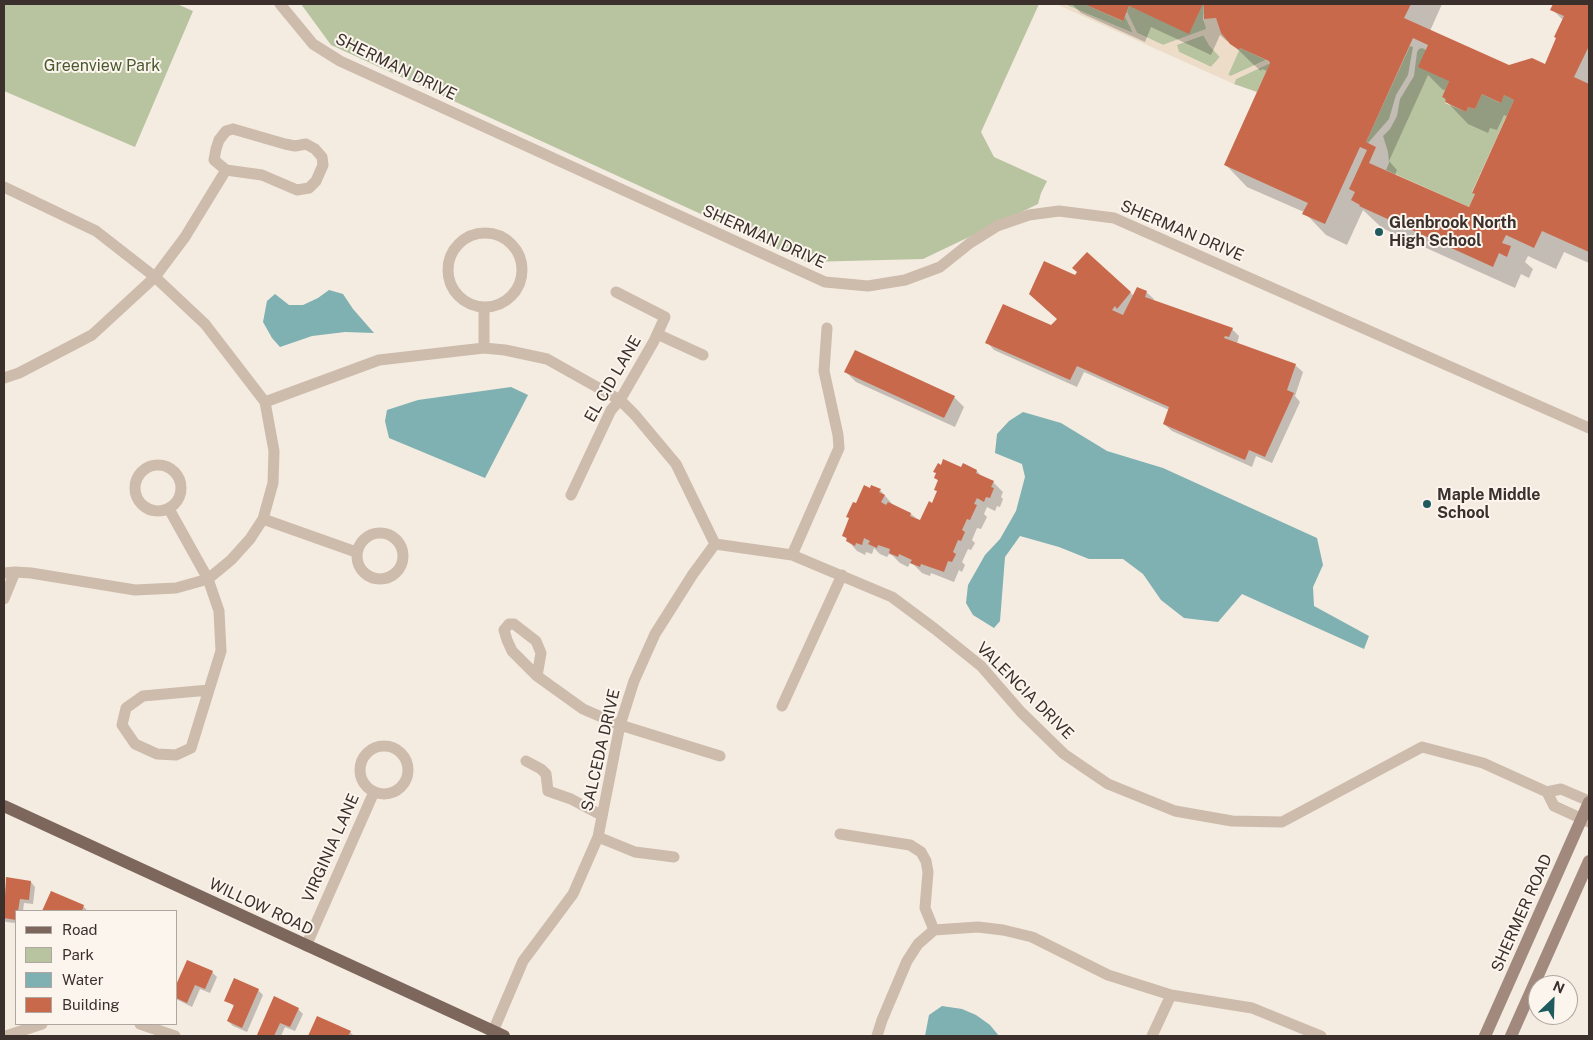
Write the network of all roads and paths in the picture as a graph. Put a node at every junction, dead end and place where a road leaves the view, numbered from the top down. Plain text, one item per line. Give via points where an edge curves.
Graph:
1 (280, 4) edge
2 (226, 170) junction
3 (4, 186) edge
4 (155, 277) junction
5 (616, 292) dead end
6 (484, 308) junction
7 (827, 328) dead end
8 (657, 334) junction
9 (484, 348) junction
10 (703, 355) dead end
11 (4, 378) edge
12 (620, 400) junction
13 (265, 402) junction
14 (1589, 428) edge
15 (570, 495) dead end
16 (169, 509) junction
17 (262, 519) junction
18 (715, 544) junction
19 (356, 552) junction
20 (792, 555) junction
21 (9, 573) edge
22 (842, 575) junction
23 (208, 579) junction
24 (4, 599) edge
25 (537, 676) dead end
26 (209, 690) junction
27 (782, 706) dead end
28 (620, 724) junction
29 (720, 756) dead end
30 (526, 761) dead end
31 (374, 792) junction
32 (1547, 792) junction
33 (1589, 802) edge
34 (4, 806) edge
35 (601, 815) junction
36 (1586, 820) edge
37 (840, 834) dead end
38 (598, 837) junction
39 (674, 857) dead end
40 (1589, 860) edge
41 (934, 930) junction
42 (306, 946) junction
43 (1172, 995) junction
44 (39, 1025) edge
45 (143, 1025) edge
46 (1309, 1034) edge
47 (496, 1035) edge
48 (6, 1036) edge
49 (175, 1036) edge
50 (878, 1036) edge
51 (1152, 1036) edge
52 (1321, 1036) edge
53 (1485, 1036) edge
54 (1511, 1036) edge

1 - 14 street, SHERMAN DRIVE via 313,44 340,61 825,282 868,286 905,280 940,267 997,226 1029,215 1059,211 1114,218
2 - 2 street via 262,175 297,190 309,188 323,165 322,157 306,144 284,144 232,129 219,140 214,160
2 - 4 street via 185,237
3 - 4 street via 96,231
4 - 11 street via 92,335
4 - 13 street via 205,324
5 - 8 street, EL CID LANE via 665,318
6 - 6 street via 501,303 514,293 522,271 520,259 511,245 496,235 485,233 461,241 452,251 448,263 452,288 471,305
6 - 9 street
7 - 20 street via 824,371 839,448
8 - 10 street, EL CID LANE
8 - 12 street, EL CID LANE
9 - 12 street via 546,359
9 - 13 street via 379,360
12 - 15 street, EL CID LANE via 611,410
12 - 18 street via 676,464
13 - 17 street via 274,451 273,482
16 - 16 street via 181,493 180,479 168,467 149,467 137,479 137,497 150,510
16 - 23 street
17 - 19 street
17 - 23 street via 250,540
18 - 20 street, VALENCIA DRIVE
18 - 28 street, SALCEDA DRIVE via 655,634 634,681
19 - 19 street via 359,568 379,580 394,575 403,561 401,546 384,533 376,533 363,540
20 - 22 street, VALENCIA DRIVE
21 - 23 street via 31,573 135,590 176,588
21 - 24 street
22 - 27 street
22 - 32 street, VALENCIA DRIVE via 892,597 935,628 981,666 1064,754 1108,784 1175,811 1232,821 1282,822 1422,747 1483,763
23 - 26 street via 219,611 222,651
25 - 28 street via 583,708
26 - 26 street via 190,748 176,755 157,754 135,744 122,725 126,708 143,696
28 - 29 street
28 - 35 street, SALCEDA DRIVE
30 - 35 street via 546,774 548,791
31 - 31 street, VIRGINIA LANE via 391,793 405,783 409,767 402,752 380,745 362,759 363,782
31 - 42 street, VIRGINIA LANE
32 - 33 street, VALENCIA DRIVE via 1561,789
32 - 36 street, VALENCIA DRIVE via 1554,806
33 - 36 main road, SHERMER ROAD
34 - 42 main road, WILLOW ROAD
35 - 38 street, SALCEDA DRIVE
36 - 53 main road, SHERMER ROAD
37 - 41 street via 910,845 921,852 928,872 925,908
38 - 39 street, SALCEDA DRIVE via 635,852
38 - 47 street, SALCEDA DRIVE via 573,894 522,961
40 - 54 main road
41 - 43 street via 978,927 1032,937 1108,975
41 - 50 street via 906,961
42 - 47 main road, WILLOW ROAD
43 - 46 street via 1252,1008
43 - 51 street
44 - 48 street
45 - 49 street
46 - 52 street

